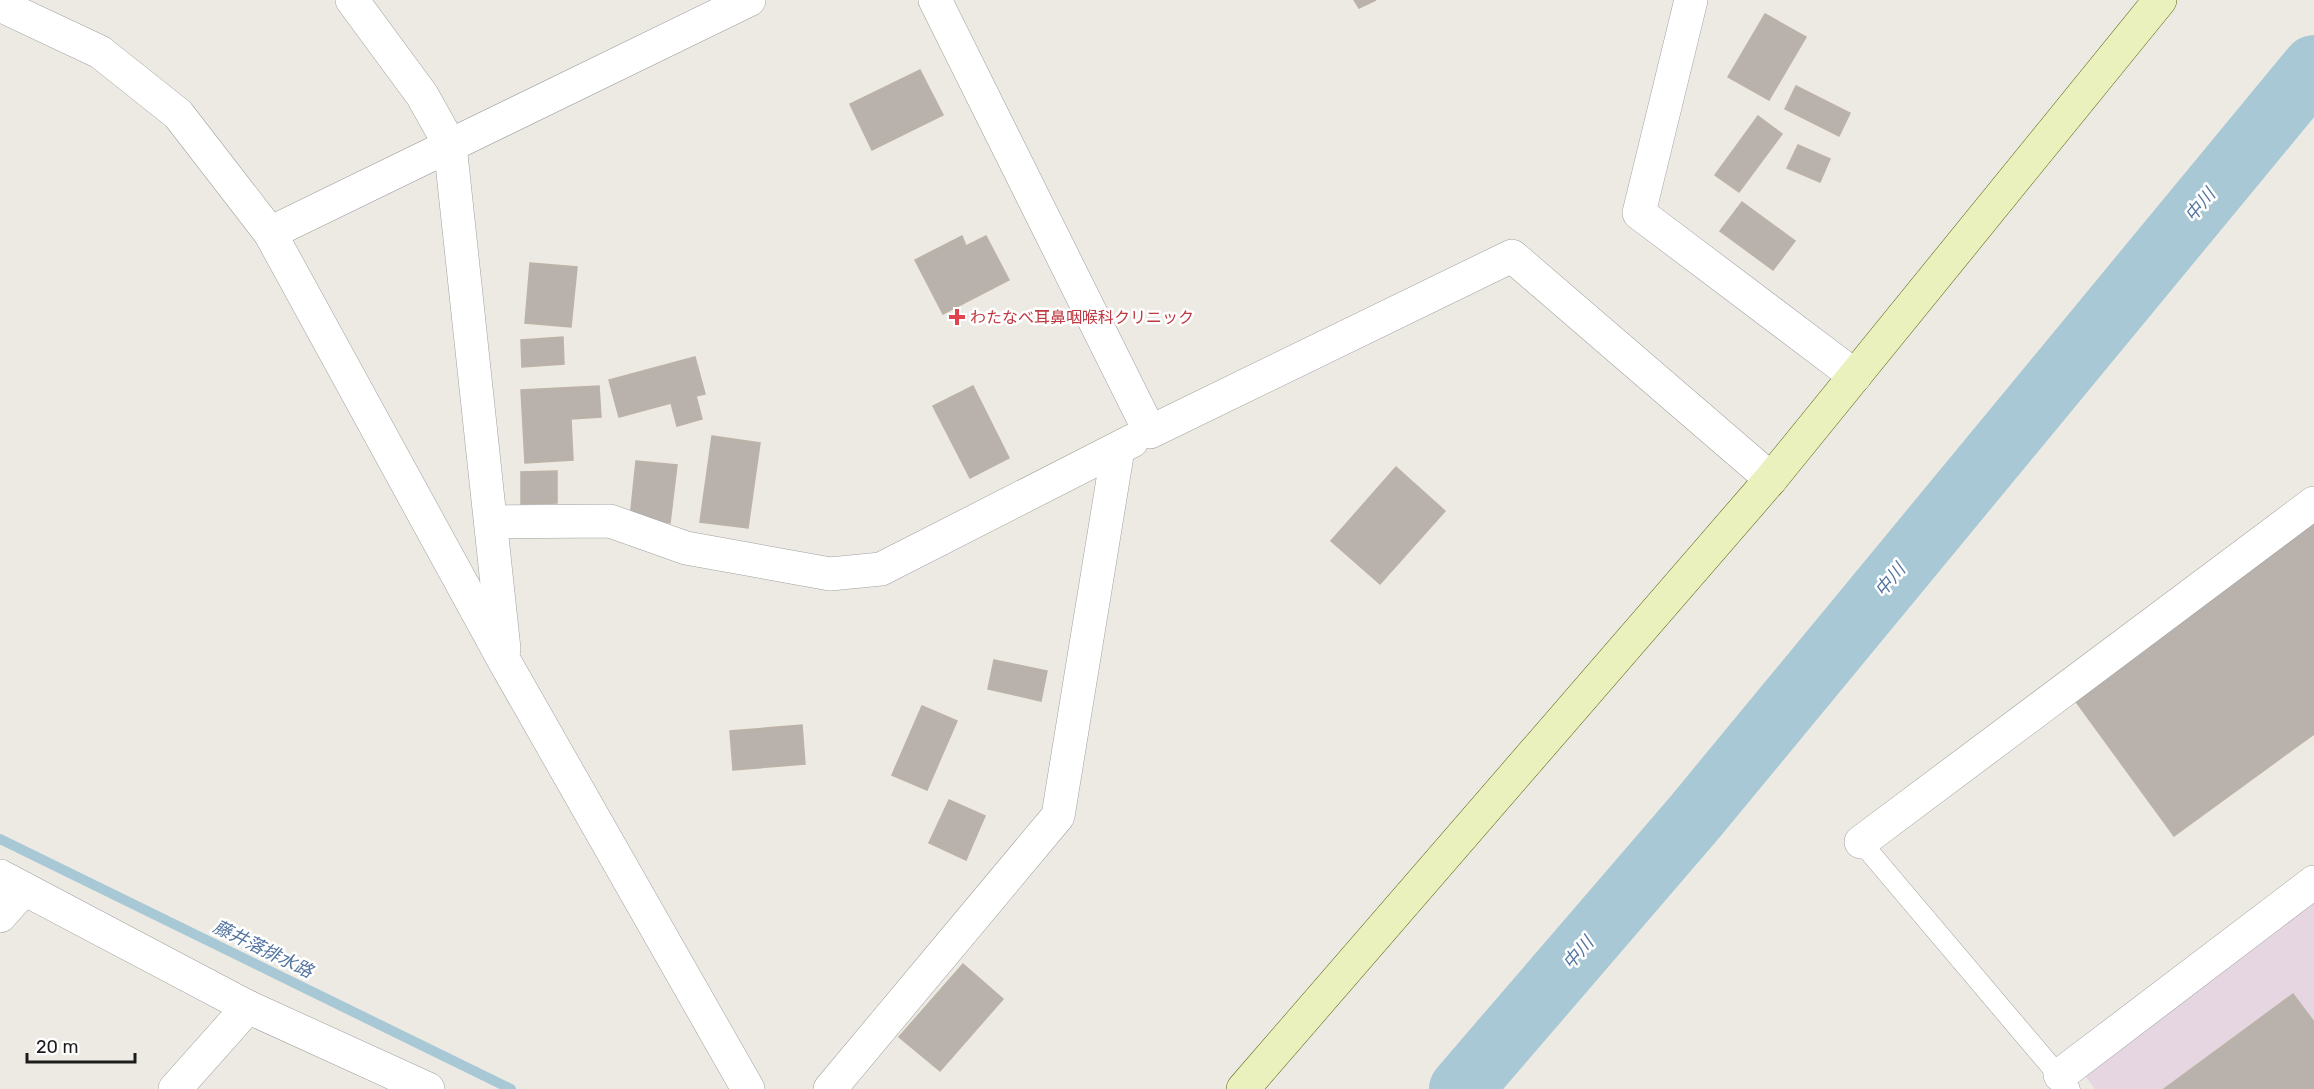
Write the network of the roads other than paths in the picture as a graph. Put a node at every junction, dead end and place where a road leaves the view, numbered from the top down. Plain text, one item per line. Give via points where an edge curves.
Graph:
1 (352, 0) edge
2 (749, 0) edge
3 (935, 0) edge
4 (1691, 0) edge
5 (2160, 0) edge
6 (0, 4) edge
7 (450, 145) junction
8 (270, 233) junction
9 (1855, 376) junction
10 (1150, 432) junction
11 (1118, 449) junction
12 (1771, 479) junction
13 (2314, 503) edge
14 (491, 522) junction
15 (506, 664) junction
16 (1861, 842) joint
17 (12, 882) edge
18 (2314, 882) edge
19 (0, 916) edge
20 (248, 1007) junction
21 (2065, 1082) edge
22 (175, 1089) edge
23 (428, 1089) edge
24 (748, 1089) edge
25 (830, 1089) edge
26 (1243, 1089) edge

1 - 7 street via 422,94
2 - 7 street
3 - 10 street
4 - 9 street via 1639,213
5 - 9 street
6 - 8 street via 100,52 178,114
7 - 8 street
7 - 14 street
8 - 15 street
9 - 12 street
10 - 11 street
10 - 12 street via 1512,256
11 - 14 street via 880,569 830,574 686,548 610,521
11 - 25 street via 1058,816
12 - 26 street
13 - 16 street
14 - 15 street
15 - 24 street
16 - 21 lane
17 - 19 street
17 - 20 street
18 - 21 street
20 - 22 street
20 - 23 street

